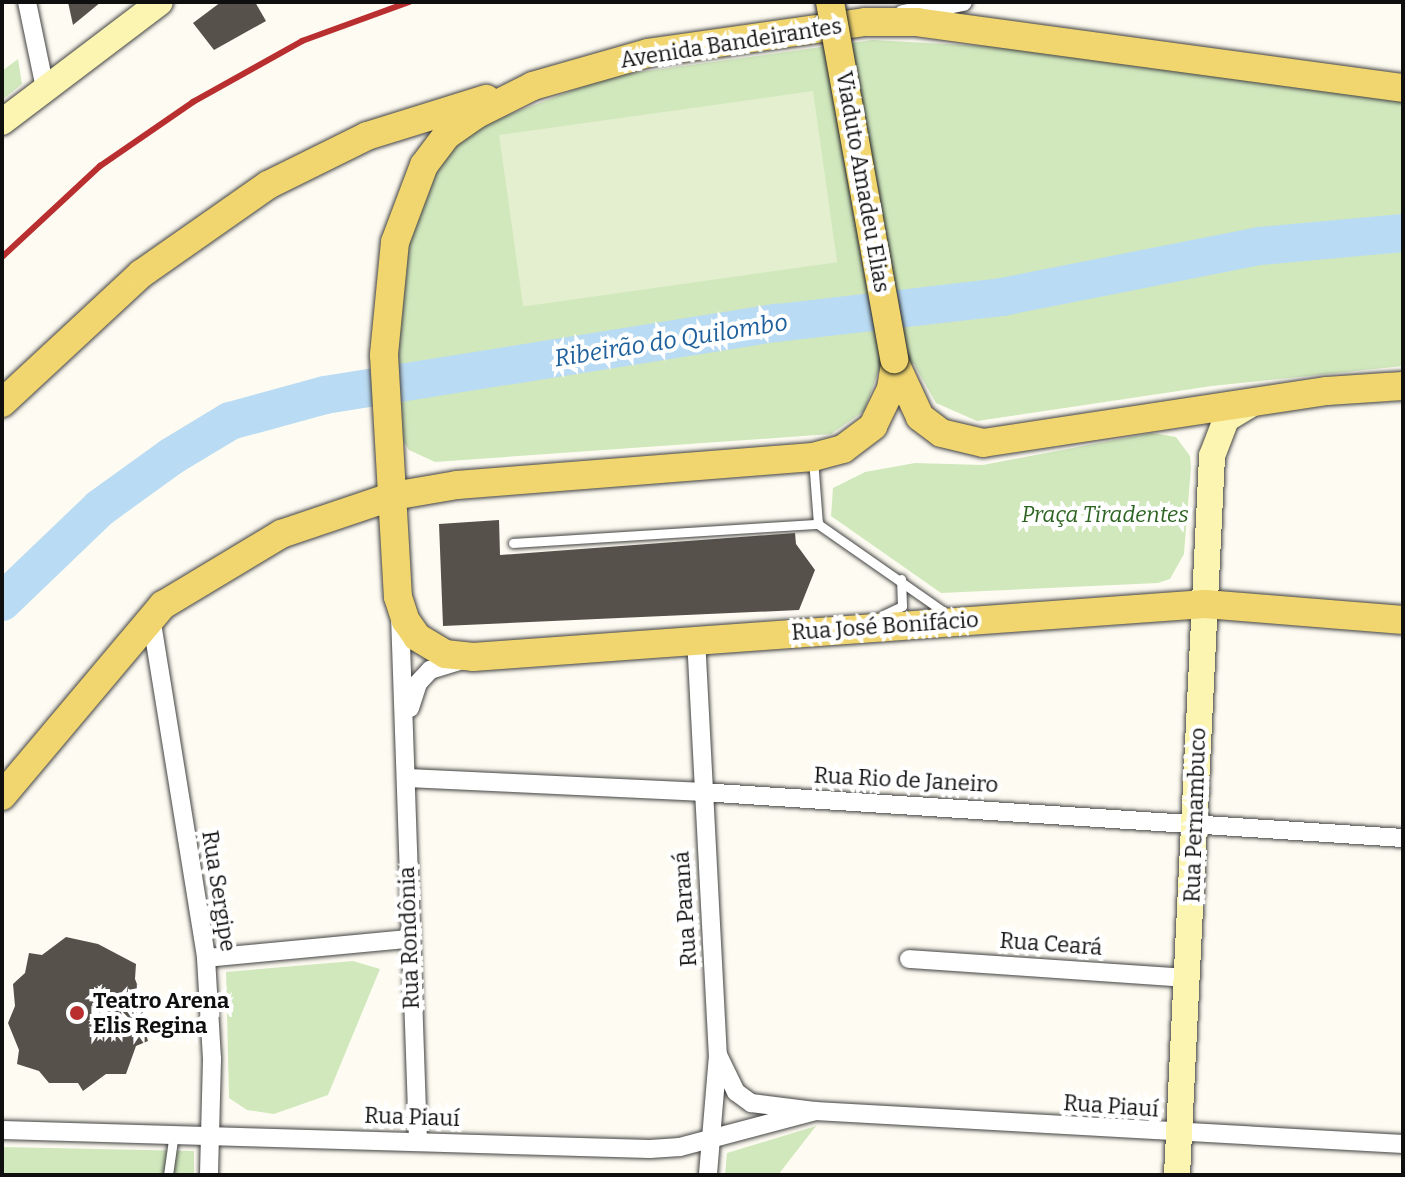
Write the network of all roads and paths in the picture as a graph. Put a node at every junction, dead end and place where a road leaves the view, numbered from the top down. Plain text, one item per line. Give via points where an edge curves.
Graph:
1 (27, 2) edge
2 (160, 2) edge
3 (830, 2) edge
4 (963, 2) edge
5 (865, 22) junction
6 (533, 86) junction
7 (45, 88) junction
8 (1403, 88) edge
9 (2, 122) edge
10 (895, 361) junction
11 (1403, 386) edge
12 (1263, 400) junction
13 (2, 403) edge
14 (1163, 417) junction
15 (1212, 456) junction
16 (813, 457) junction
17 (457, 485) junction
18 (393, 496) junction
19 (328, 517) junction
20 (818, 524) junction
21 (513, 543) dead end
22 (396, 555) junction
23 (901, 579) junction
24 (398, 597) junction
25 (1205, 604) junction
26 (151, 617) junction
27 (1403, 620) edge
28 (956, 621) junction
29 (872, 627) junction
30 (696, 638) junction
31 (473, 657) junction
32 (406, 735) junction
33 (406, 778) junction
34 (701, 792) junction
35 (2, 796) edge
36 (1194, 822) junction
37 (1403, 838) edge
38 (407, 939) junction
39 (206, 958) junction
40 (909, 959) dead end
41 (1189, 978) junction
42 (718, 1055) junction
43 (815, 1111) junction
44 (2, 1130) edge
45 (174, 1133) junction
46 (210, 1134) junction
47 (1180, 1135) junction
48 (418, 1140) junction
49 (711, 1140) junction
50 (1403, 1144) edge
51 (168, 1175) edge
52 (209, 1175) edge
53 (708, 1175) edge
54 (1177, 1175) edge

1 - 7 street
2 - 7 main road
3 - 10 main road, Viaduto Amadeu Elias, bridge
4 - 5 street
5 - 6 main road, Avenida Bandeirantes via 648,53
5 - 8 main road, Avenida Bandeirantes via 982,29
6 - 13 main road via 367,136 268,185 141,274
6 - 18 main road, Avenida Bandeirantes via 456,128 424,165 395,242 384,355
7 - 9 main road
10 - 14 main road via 902,389 920,417 941,433 968,441
10 - 16 main road via 891,389 873,426 843,449
11 - 12 main road
12 - 14 main road
12 - 15 main road via 1226,419
14 - 15 main road via 1195,423 1208,437
15 - 25 main road, Rua Pernambuco
16 - 17 main road
16 - 20 lane
17 - 18 main road
17 - 22 main road via 413,511 400,533
18 - 19 main road
18 - 22 main road, Rua Rondônia
19 - 22 main road via 370,521 388,537
19 - 26 main road via 281,534 206,575
20 - 21 lane
20 - 23 lane
22 - 24 main road, Rua Rondônia
23 - 28 lane
23 - 29 lane via 902,606
24 - 31 main road, Rua José Bonifácio via 417,637 445,654
24 - 32 street, Rua Rondônia
25 - 27 main road, Rua José Bonifácio
25 - 28 main road, Rua José Bonifácio
25 - 36 main road, Rua Pernambuco
26 - 35 main road
26 - 39 street, Rua Sergipe
28 - 29 main road, Rua José Bonifácio
29 - 30 main road, Rua José Bonifácio
30 - 31 main road, Rua José Bonifácio
30 - 34 street, Rua Paraná
31 - 32 street, Rua Rondônia via 430,670 418,683
32 - 33 street, Rua Rondônia
33 - 34 street, Rua Rio de Janeiro
33 - 38 street, Rua Rondônia
34 - 36 street, Rua Rio de Janeiro
34 - 42 street, Rua Paraná
36 - 37 street, Rua Rio de Janeiro
36 - 41 main road, Rua Pernambuco
38 - 39 street
38 - 48 street, Rua Rondônia
39 - 46 street, Rua Sergipe
40 - 41 street, Rua Ceará
41 - 47 main road, Rua Pernambuco
42 - 43 street, Rua Piauí via 736,1092 751,1103
42 - 49 street, Rua Paraná
43 - 47 street, Rua Piauí
43 - 49 street, Rua Piauí via 737,1128
44 - 45 street, Rua Piauí
45 - 46 street, Rua Piauí
45 - 51 lane
46 - 48 street, Rua Piauí
46 - 52 street, Rua Sergipe
47 - 50 street, Rua Piauí
47 - 54 main road, Rua Pernambuco
48 - 49 street, Rua Piauí via 650,1149
49 - 53 street, Rua Paraná

